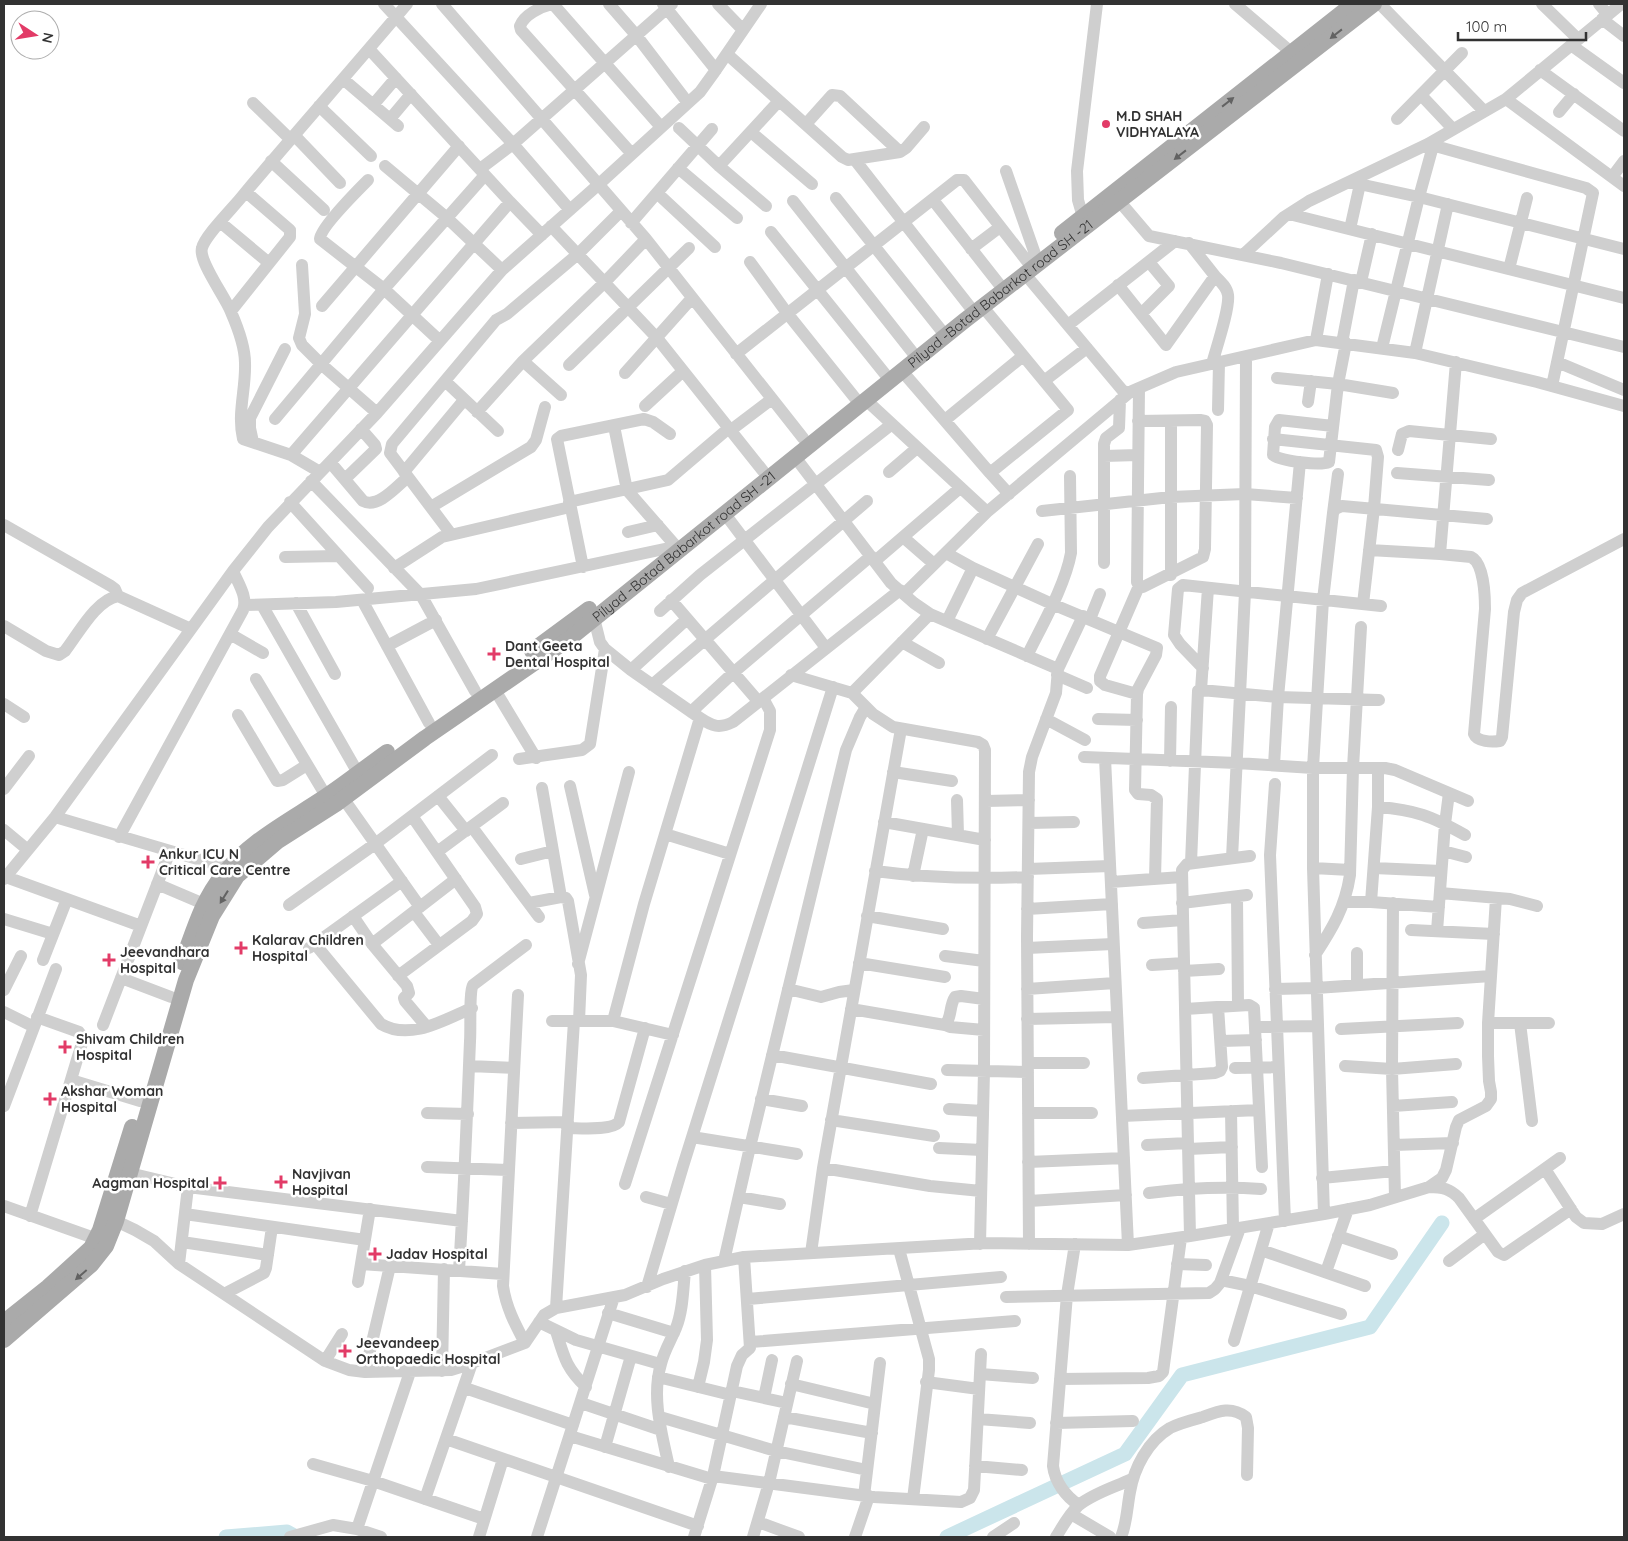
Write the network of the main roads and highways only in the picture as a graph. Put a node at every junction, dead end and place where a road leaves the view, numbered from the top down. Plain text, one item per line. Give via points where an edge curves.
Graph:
1 (1353, 4) edge
2 (1374, 4) edge
3 (1084, 222) junction
4 (1029, 263) junction
5 (977, 307) junction
6 (860, 399) junction
7 (639, 576) junction
8 (124, 1172) junction
9 (4, 1322) edge
10 (4, 1340) edge

3 -> 1 main road, Pilyad -Botad Babarkot road SH -21
2 -> 3 main road, Pilyad -Botad Babarkot road SH -21 via 1120,202
3 - 4 main road, Pilyad -Botad Babarkot road SH -21
3 - 4 main road, Pilyad -Botad Babarkot road SH -21
4 - 5 main road, Pilyad -Botad Babarkot road SH -21
4 - 5 main road, Pilyad -Botad Babarkot road SH -21 via 999,284
5 - 6 main road, Pilyad -Botad Babarkot road SH -21 via 902,371
5 - 6 main road, Pilyad -Botad Babarkot road SH -21 via 941,330 885,374
6 - 7 main road, Pilyad -Botad Babarkot road SH -21 via 725,514
6 - 7 main road, Pilyad -Botad Babarkot road SH -21 via 803,438
7 -> 8 main road, Pilyad -Botad Babarkot road SH -21 via 568,639 278,841 237,876 212,916 186,980
7 - 8 main road, Pilyad -Botad Babarkot road SH -21 via 262,838 228,868 204,904 181,963 140,1101
8 - 9 main road, Pilyad -Botad Babarkot road SH -21 via 91,1248
8 -> 10 main road, Pilyad -Botad Babarkot road SH -21 via 116,1221 106,1246 92,1265

